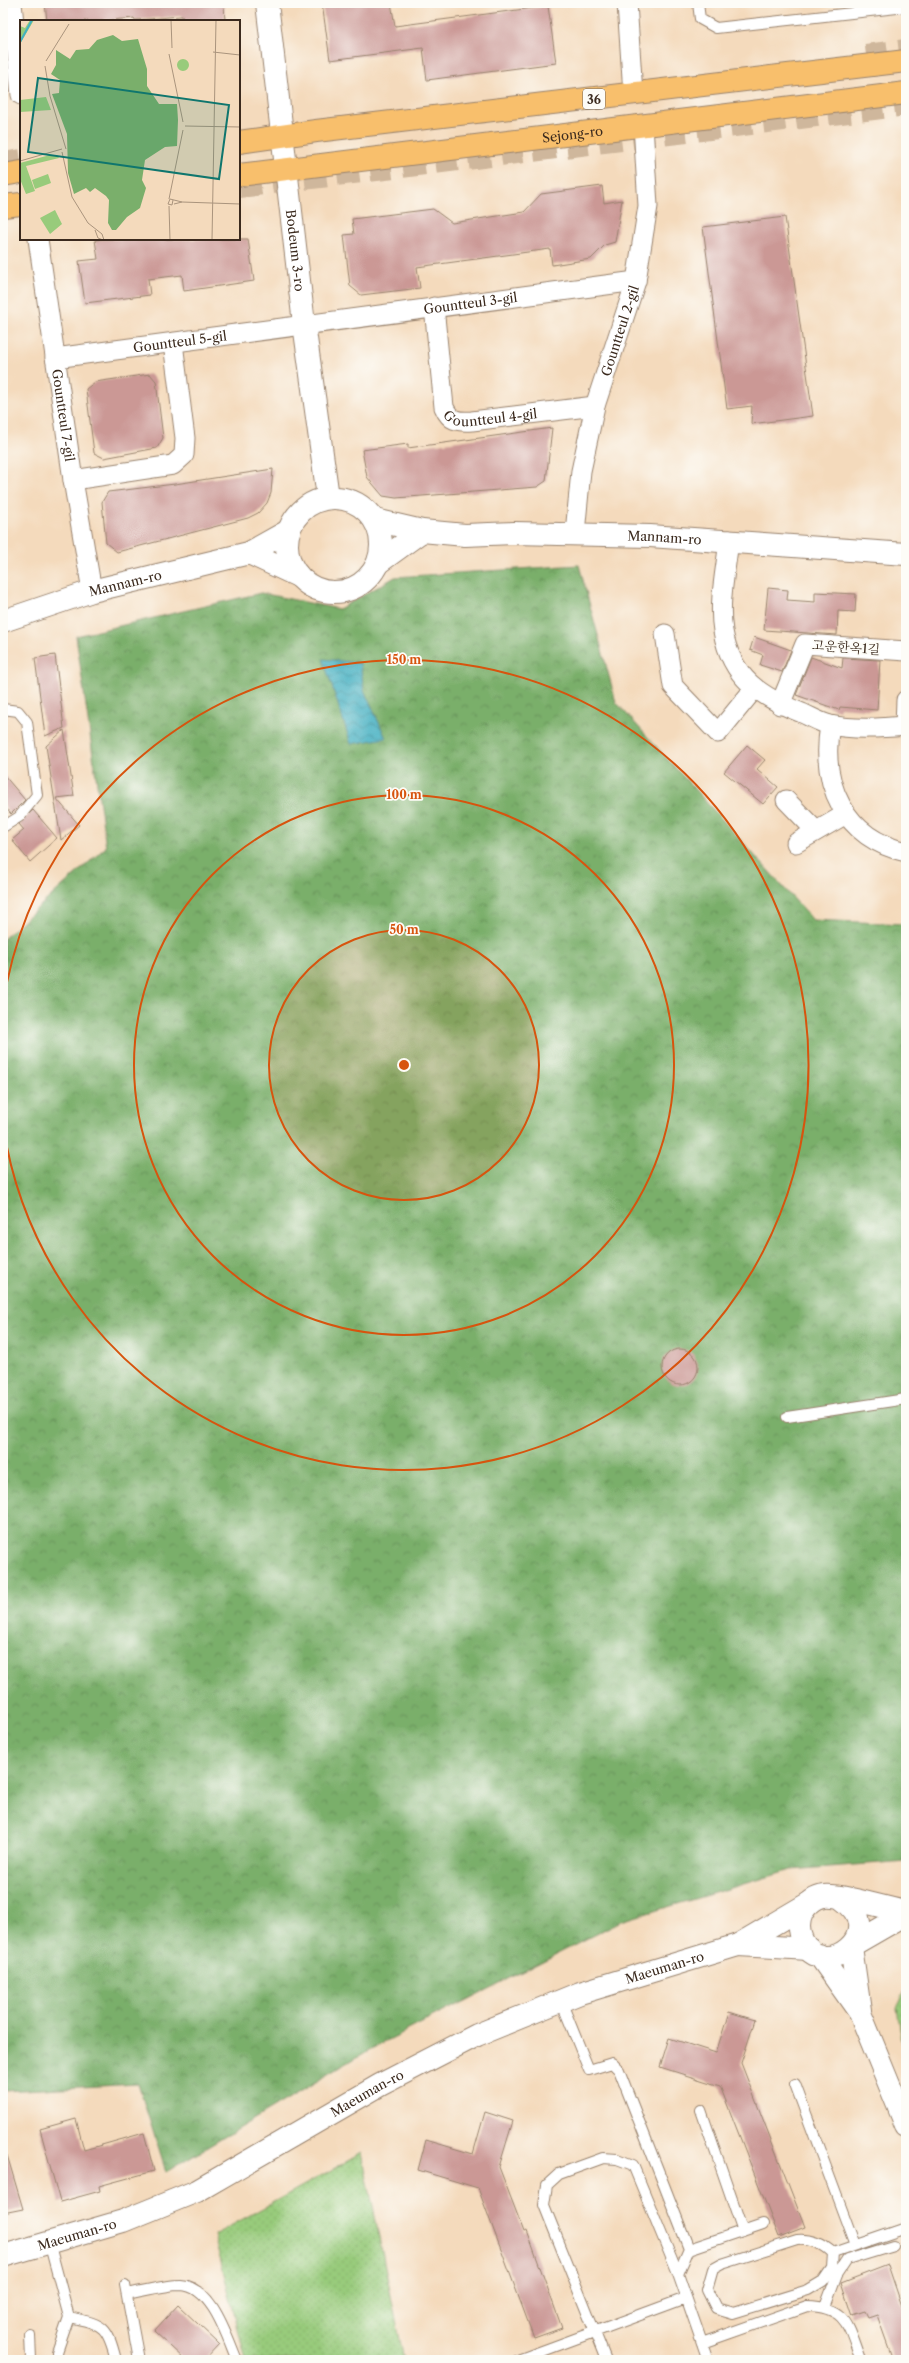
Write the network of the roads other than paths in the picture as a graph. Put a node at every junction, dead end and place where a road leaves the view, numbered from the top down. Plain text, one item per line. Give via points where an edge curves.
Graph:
1 (12, 3) edge
2 (266, 3) edge
3 (627, 3) edge
4 (698, 3) edge
5 (874, 7) edge
6 (906, 7) edge
7 (906, 61) edge
8 (20, 85) edge
9 (906, 93) edge
10 (633, 94) junction
11 (644, 125) junction
12 (282, 136) junction
13 (240, 142) edge
14 (286, 169) junction
15 (20, 172) edge
16 (3, 175) edge
17 (240, 175) edge
18 (20, 204) edge
19 (3, 206) edge
20 (38, 240) edge
21 (636, 281) junction
22 (434, 307) junction
23 (304, 324) junction
24 (173, 343) junction
25 (55, 358) junction
26 (595, 406) junction
27 (73, 480) junction
28 (328, 497) junction
29 (375, 520) junction
30 (288, 531) junction
31 (422, 531) junction
32 (575, 533) junction
33 (729, 540) junction
34 (249, 554) junction
35 (906, 554) edge
36 (378, 563) junction
37 (298, 576) junction
38 (92, 591) junction
39 (3, 621) edge
40 (665, 634) dead end
41 (906, 651) edge
42 (754, 689) junction
43 (906, 700) edge
44 (780, 705) junction
45 (3, 709) edge
46 (830, 725) junction
47 (906, 726) edge
48 (786, 800) dead end
49 (846, 814) junction
50 (3, 827) edge
51 (816, 831) junction
52 (796, 843) dead end
53 (906, 852) edge
54 (906, 1399) edge
55 (788, 1417) dead end
56 (842, 1899) junction
57 (811, 1902) junction
58 (906, 1913) edge
59 (738, 1945) junction
60 (853, 1946) junction
61 (814, 1952) junction
62 (561, 2001) junction
63 (860, 2013) junction
64 (795, 2084) dead end
65 (701, 2110) dead end
66 (906, 2124) edge
67 (763, 2224) dead end
68 (906, 2228) edge
69 (742, 2231) junction
70 (49, 2242) junction
71 (855, 2245) junction
72 (892, 2246) dead end
73 (689, 2250) junction
74 (833, 2253) junction
75 (3, 2256) edge
76 (678, 2274) junction
77 (686, 2298) junction
78 (825, 2307) junction
79 (69, 2318) junction
80 (595, 2332) junction
81 (30, 2335) dead end
82 (702, 2343) junction
83 (31, 2360) edge
84 (58, 2360) edge
85 (116, 2360) edge
86 (139, 2360) edge
87 (237, 2360) edge
88 (518, 2360) edge
89 (606, 2360) edge
90 (708, 2360) edge
91 (861, 2360) edge

1 - 8 street
2 - 12 street, Bodeum 3-ro
3 - 10 street
4 - 5 lane via 700,19 716,28
5 - 6 lane
7 - 10 main road, 36
9 - 11 main road, Sejong-ro
10 - 12 main road, 36
11 - 14 main road, Sejong-ro
11 - 21 street, Gountteul 2-gil via 648,206
12 - 13 main road, 36
12 - 14 street, Bodeum 3-ro
14 - 17 main road, Sejong-ro
14 - 23 street, Bodeum 3-ro
15 - 16 main road
18 - 19 main road
20 - 25 street, Gountteul 7-gil
21 - 22 street, Gountteul 3-gil
21 - 26 street, Gountteul 2-gil
22 - 23 street, Gountteul 3-gil
22 - 26 street, Gountteul 4-gil via 444,407 449,417 457,422
23 - 24 street, Gountteul 5-gil
23 - 28 street, Bodeum 3-ro
24 - 25 street, Gountteul 5-gil
24 - 27 street via 185,438 184,456 173,465
25 - 27 street, Gountteul 7-gil
26 - 32 street, Gountteul 2-gil via 581,471
27 - 38 street, Gountteul 7-gil
28 - 29 street via 355,502
28 - 30 street via 303,508 294,518
29 - 31 street, Mannam-ro
29 - 36 street via 381,548
30 - 34 street, Mannam-ro
30 - 37 street via 286,547 290,562
31 - 32 street, Mannam-ro via 465,535
31 - 36 street
32 - 33 street, Mannam-ro
33 - 35 street, Mannam-ro
33 - 42 street via 722,597 723,630 731,659
34 - 37 street
34 - 38 street, Mannam-ro
36 - 37 street via 369,577 357,587 342,592 326,592 310,586
38 - 39 street, Mannam-ro
40 - 42 street via 673,686 718,733
41 - 44 street, 고운한옥1길 via 805,644
42 - 44 street
43 - 47 street
44 - 46 street
45 - 50 lane via 18,711 27,722 37,795 19,817
46 - 47 street via 867,728
46 - 49 street via 827,742 829,778
48 - 51 street
49 - 51 street
49 - 53 street via 862,831 888,848
51 - 52 street
54 - 55 lane
56 - 57 street via 826,1896
56 - 58 street
56 - 60 street via 857,1913 858,1934
57 - 59 street
57 - 61 street via 800,1916 799,1925 800,1934
58 - 60 street
59 - 61 street
59 - 62 street, Maeuman-ro
60 - 61 street via 836,1956
60 - 63 street
61 - 63 street
62 - 70 street, Maeuman-ro via 477,2035 380,2085 197,2191 123,2221
62 - 73 lane via 589,2070 612,2063 619,2070
63 - 66 street
64 - 71 lane
65 - 69 lane
67 - 69 lane
68 - 71 lane
69 - 73 lane
70 - 75 street, Maeuman-ro
70 - 79 lane
71 - 74 lane
72 - 78 lane via 847,2260 837,2275
73 - 76 lane
74 - 74 lane via 823,2244 797,2240 712,2269 707,2290 716,2308 733,2312 808,2290 823,2281 832,2268
76 - 77 lane
76 - 80 lane via 633,2165 618,2159 602,2158 559,2174 547,2185 544,2205
77 - 80 lane
77 - 82 lane
78 - 82 lane via 807,2306
78 - 91 lane via 844,2318
79 - 84 lane via 57,2352
79 - 85 lane via 98,2324 111,2340
80 - 88 lane
80 - 89 lane
81 - 83 lane
82 - 90 lane
86 - 87 lane via 126,2290 182,2285 197,2290 210,2302

